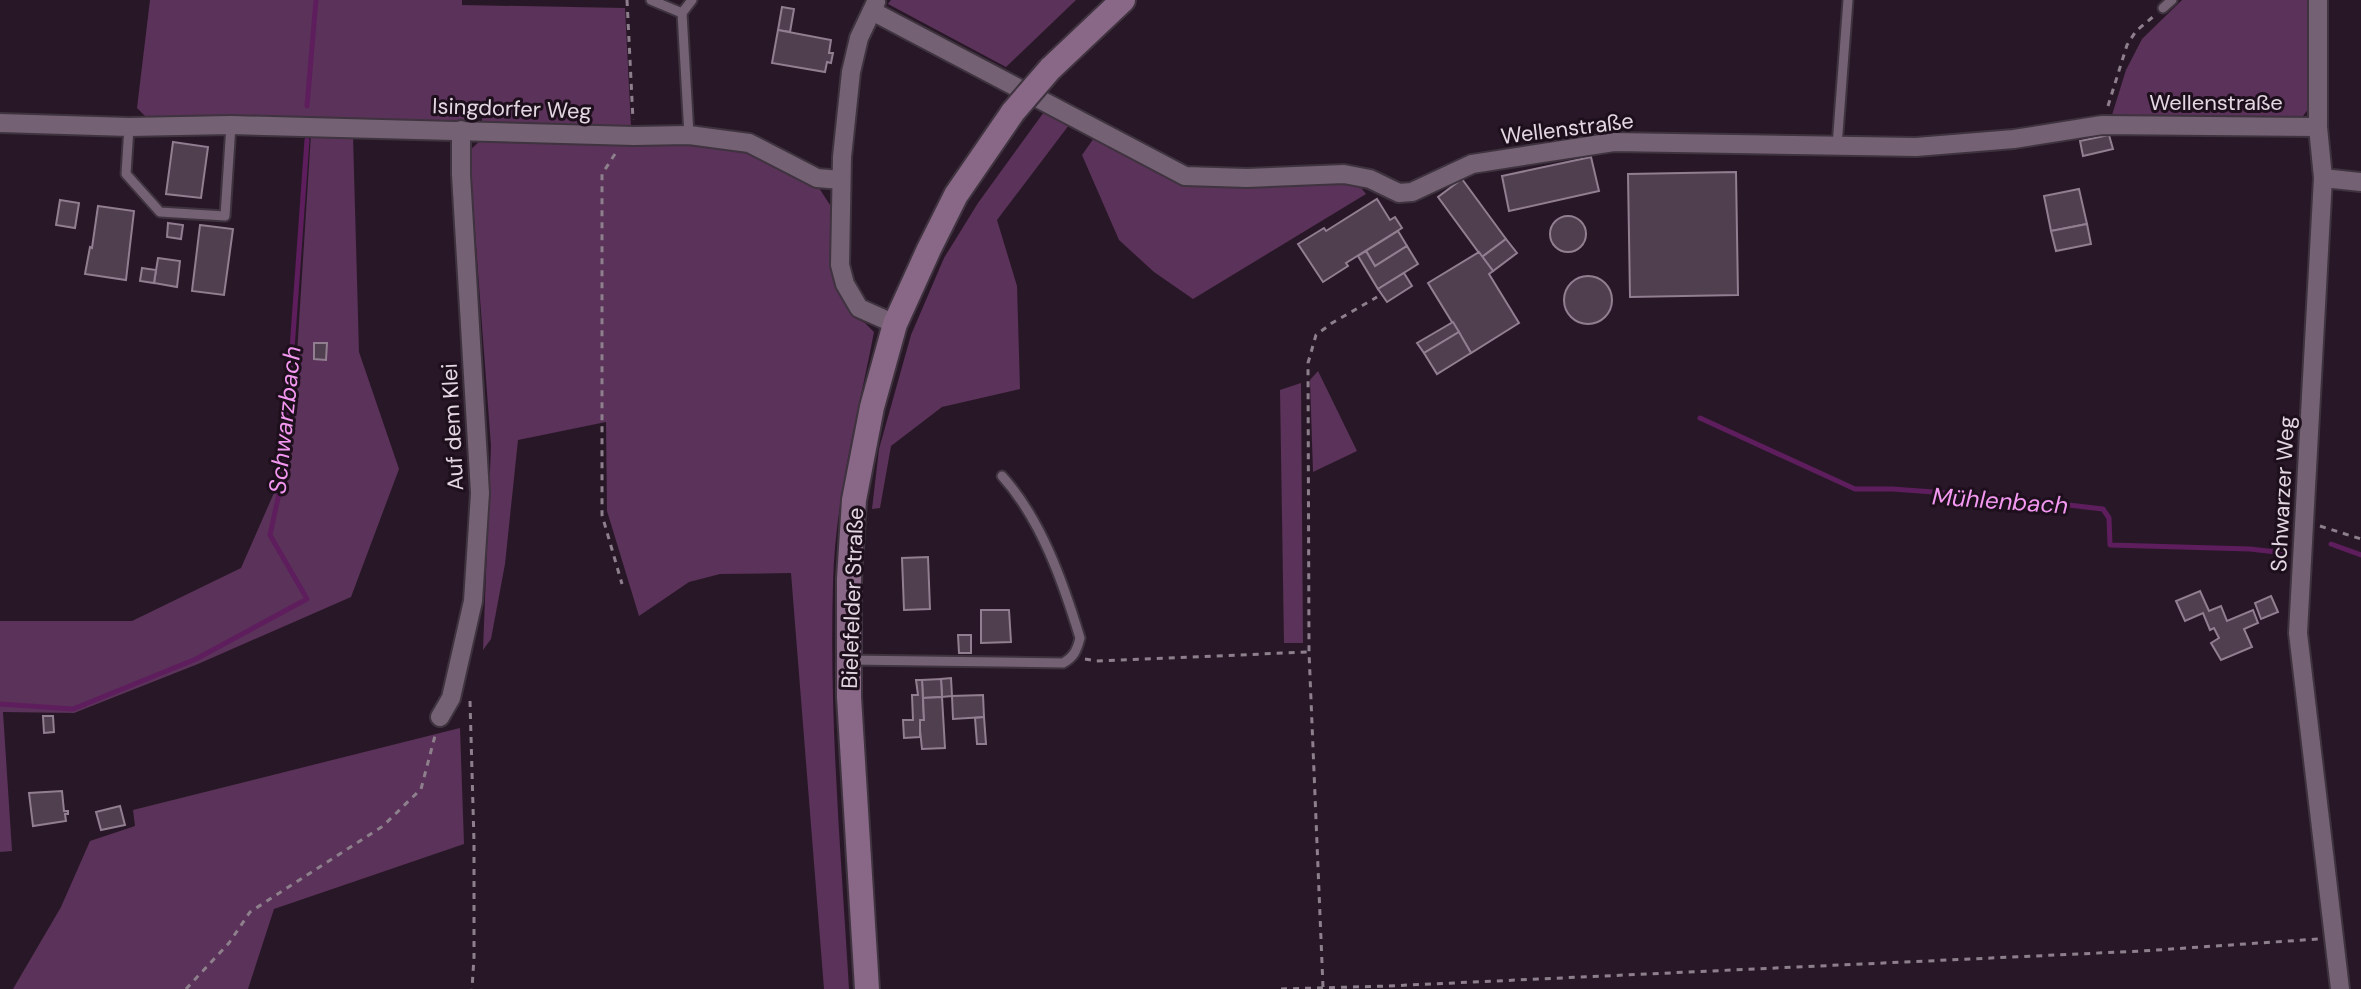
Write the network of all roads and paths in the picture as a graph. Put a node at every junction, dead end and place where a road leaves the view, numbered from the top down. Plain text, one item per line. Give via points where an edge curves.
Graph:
1 (627, 0) edge
2 (651, 0) edge
3 (692, 0) edge
4 (1123, 0) edge
5 (1848, 0) edge
6 (2172, 0) edge
7 (2318, 0) edge
8 (875, 6) edge
9 (2163, 8) joint
10 (682, 13) junction
11 (0, 123) edge
12 (231, 125) junction
13 (2102, 125) junction
14 (129, 127) junction
15 (2318, 127) junction
16 (461, 130) junction
17 (689, 135) junction
18 (634, 136) junction
19 (1837, 146) junction
20 (614, 154) dead end
21 (2323, 178) junction
22 (841, 180) junction
23 (2361, 182) edge
24 (1377, 297) dead end
25 (895, 324) junction
26 (1002, 476) dead end
27 (2304, 522) junction
28 (2361, 539) edge
29 (622, 584) dead end
30 (1309, 652) junction
31 (1072, 658) junction
32 (849, 660) junction
33 (470, 697) dead end
34 (440, 717) joint
35 (2334, 938) junction
36 (1323, 987) junction
37 (1388, 988) edge
38 (186, 989) edge
39 (472, 989) edge
40 (867, 989) edge
41 (1281, 989) edge
42 (2340, 989) edge

1 - 18 path
2 - 10 lane
3 - 10 lane
4 - 25 main road, Bielefelder Straße, bridge via 1013,112 956,195
5 - 19 lane
6 - 9 lane
7 - 15 street, Schwarzer Weg
8 - 19 street, Wellenstraße via 1185,176 1344,174 1399,193 1472,164 1614,142
8 - 22 street via 859,38 851,72
9 - 13 path via 2127,45
10 - 17 lane
11 - 14 street, Isingdorfer Weg
12 - 14 street, Isingdorfer Weg
12 - 14 lane via 225,216 160,212 126,174
12 - 16 street, Isingdorfer Weg
13 - 15 street, Wellenstraße
13 - 19 street, Wellenstraße via 1944,145
15 - 21 street, Schwarzer Weg
16 - 18 street, Isingdorfer Weg
16 - 34 street, Auf dem Klei via 480,493 473,601 451,698
17 - 18 street, Isingdorfer Weg
17 - 22 street, Isingdorfer Weg via 749,143 817,178
20 - 29 path via 602,174 602,515
21 - 23 street
21 - 27 street, Schwarzer Weg
22 - 25 street via 840,265 845,284 859,308
24 - 30 path via 1316,335 1308,363
25 - 32 main road, Bielefelder Straße via 854,500
26 - 31 lane via 1024,502 1057,572 1080,638
27 - 28 path
27 - 35 street, Schwarzer Weg via 2298,633
30 - 31 path
30 - 36 path
31 - 32 lane via 1063,663
32 - 40 main road, Bielefelder Straße
33 - 39 path
34 - 38 path via 421,789 383,826 250,912
35 - 37 path
35 - 42 street, Schwarzer Weg
36 - 37 path
36 - 41 path

